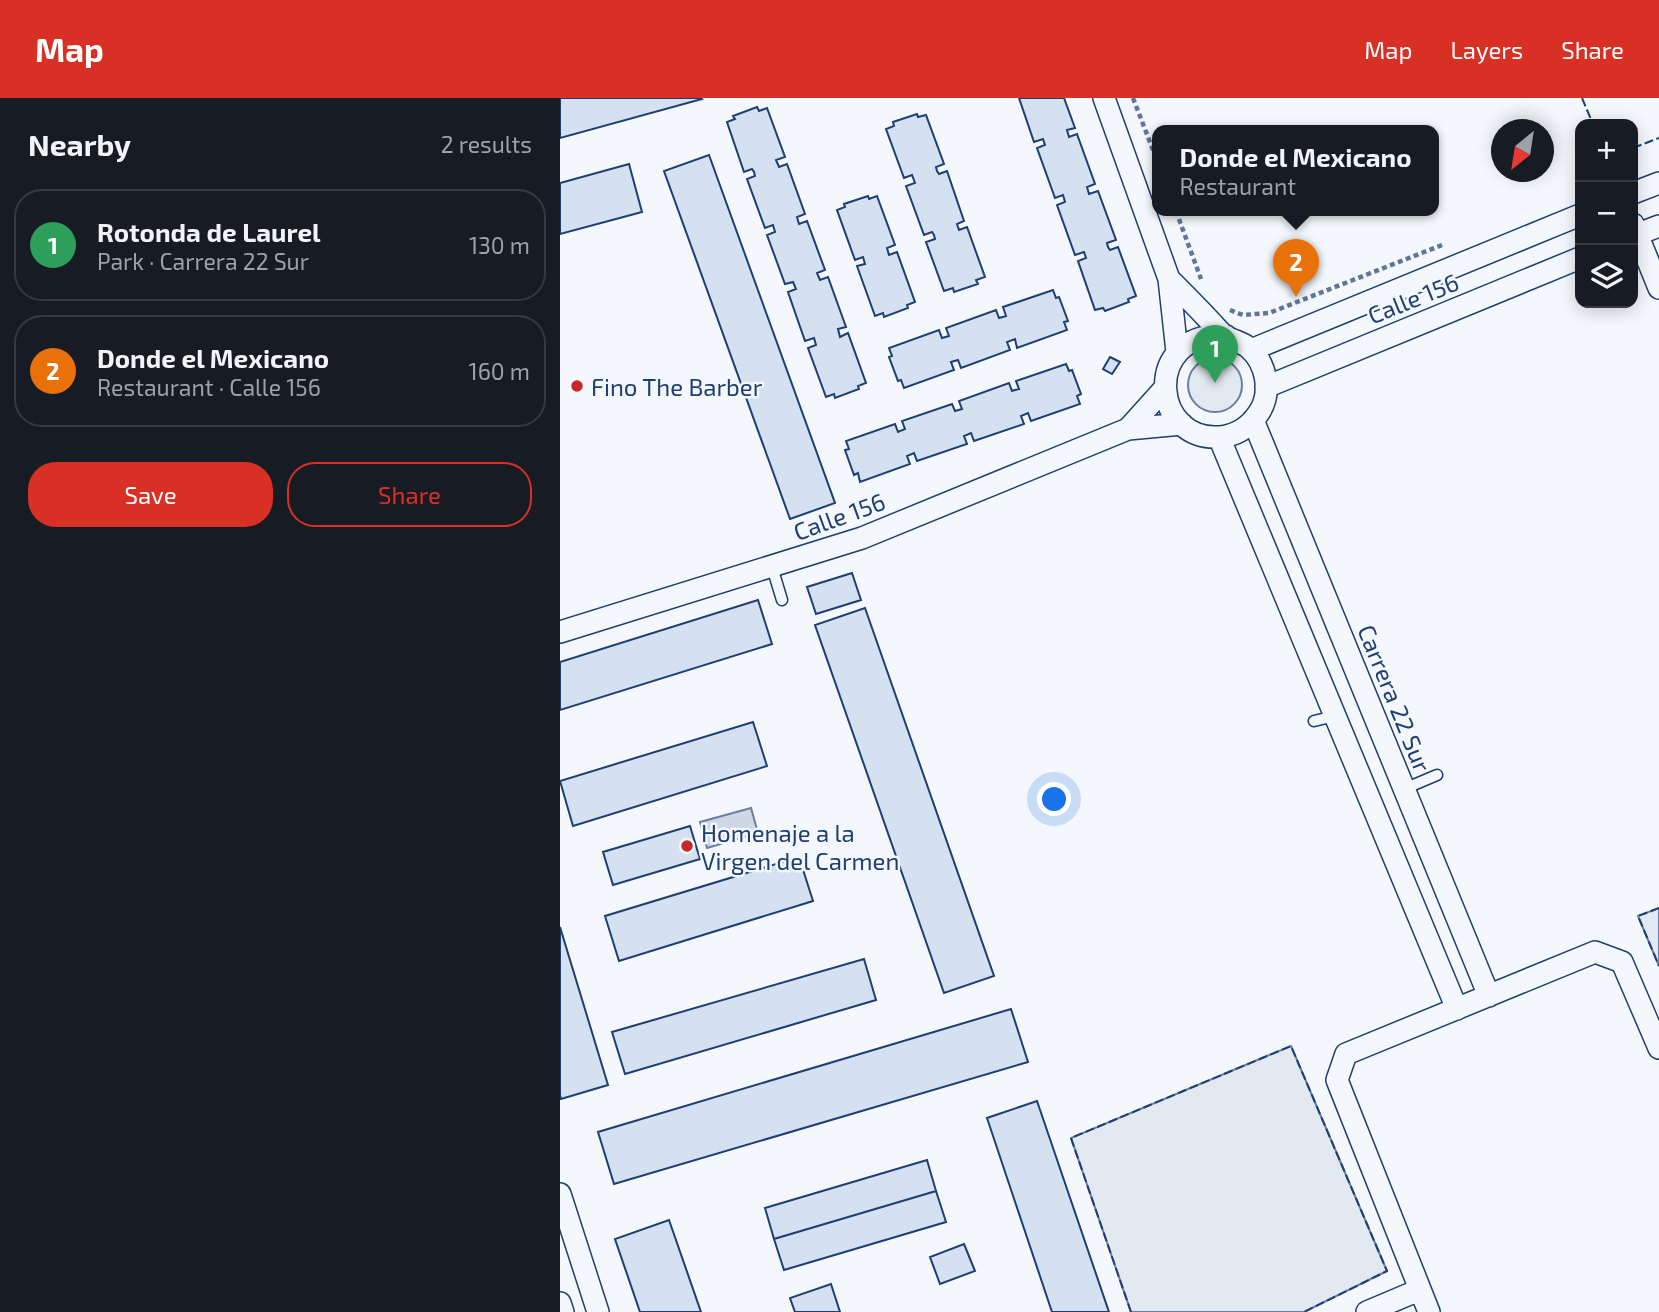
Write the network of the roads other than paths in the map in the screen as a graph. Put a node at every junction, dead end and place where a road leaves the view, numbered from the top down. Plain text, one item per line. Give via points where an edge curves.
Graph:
1 (1104, 98) edge
2 (1659, 183) edge
3 (1638, 191) edge
4 (1575, 217) edge
5 (1659, 226) edge
6 (1638, 231) edge
7 (1638, 241) edge
8 (1575, 260) edge
9 (1170, 279) junction
10 (1659, 288) edge
11 (1226, 336) junction
12 (1251, 350) junction
13 (1177, 352) junction
14 (1266, 387) junction
15 (1164, 389) junction
16 (1253, 421) junction
17 (1182, 424) junction
18 (1128, 429) junction
19 (1219, 437) junction
20 (772, 567) junction
21 (782, 600) dead end
22 (560, 632) edge
23 (1335, 716) junction
24 (1314, 721) dead end
25 (1437, 775) dead end
26 (1404, 789) junction
27 (1489, 996) junction
28 (1457, 1009) junction
29 (1659, 1048) edge
30 (560, 1194) edge
31 (1419, 1290) junction
32 (560, 1303) edge
33 (563, 1312) edge
34 (598, 1312) edge
35 (1367, 1312) edge
36 (1429, 1312) edge

1 - 9 street
2 - 3 street
4 - 12 street, Calle 156
5 - 6 street
7 - 10 street
8 - 14 street, Calle 156
9 - 11 street
9 - 13 street
11 - 12 street
11 - 13 street via 1199,338
12 - 14 street via 1263,368
13 - 15 street
14 - 16 street
15 - 17 street
15 - 18 street, Calle 156
16 - 19 street via 1232,435
16 - 26 street, Carrera 22 Sur
17 - 18 street, Calle 156
17 - 19 street via 1193,432
18 - 20 street, Calle 156 via 862,538
19 - 23 street
20 - 21 lane
20 - 22 street, Calle 156
23 - 24 lane
23 - 28 street
25 - 26 lane
26 - 27 street, Carrera 22 Sur
27 - 28 street
27 - 29 street via 1595,952 1622,962
28 - 31 street via 1346,1054 1337,1080
30 - 34 street
31 - 35 street
31 - 36 street
32 - 33 street

